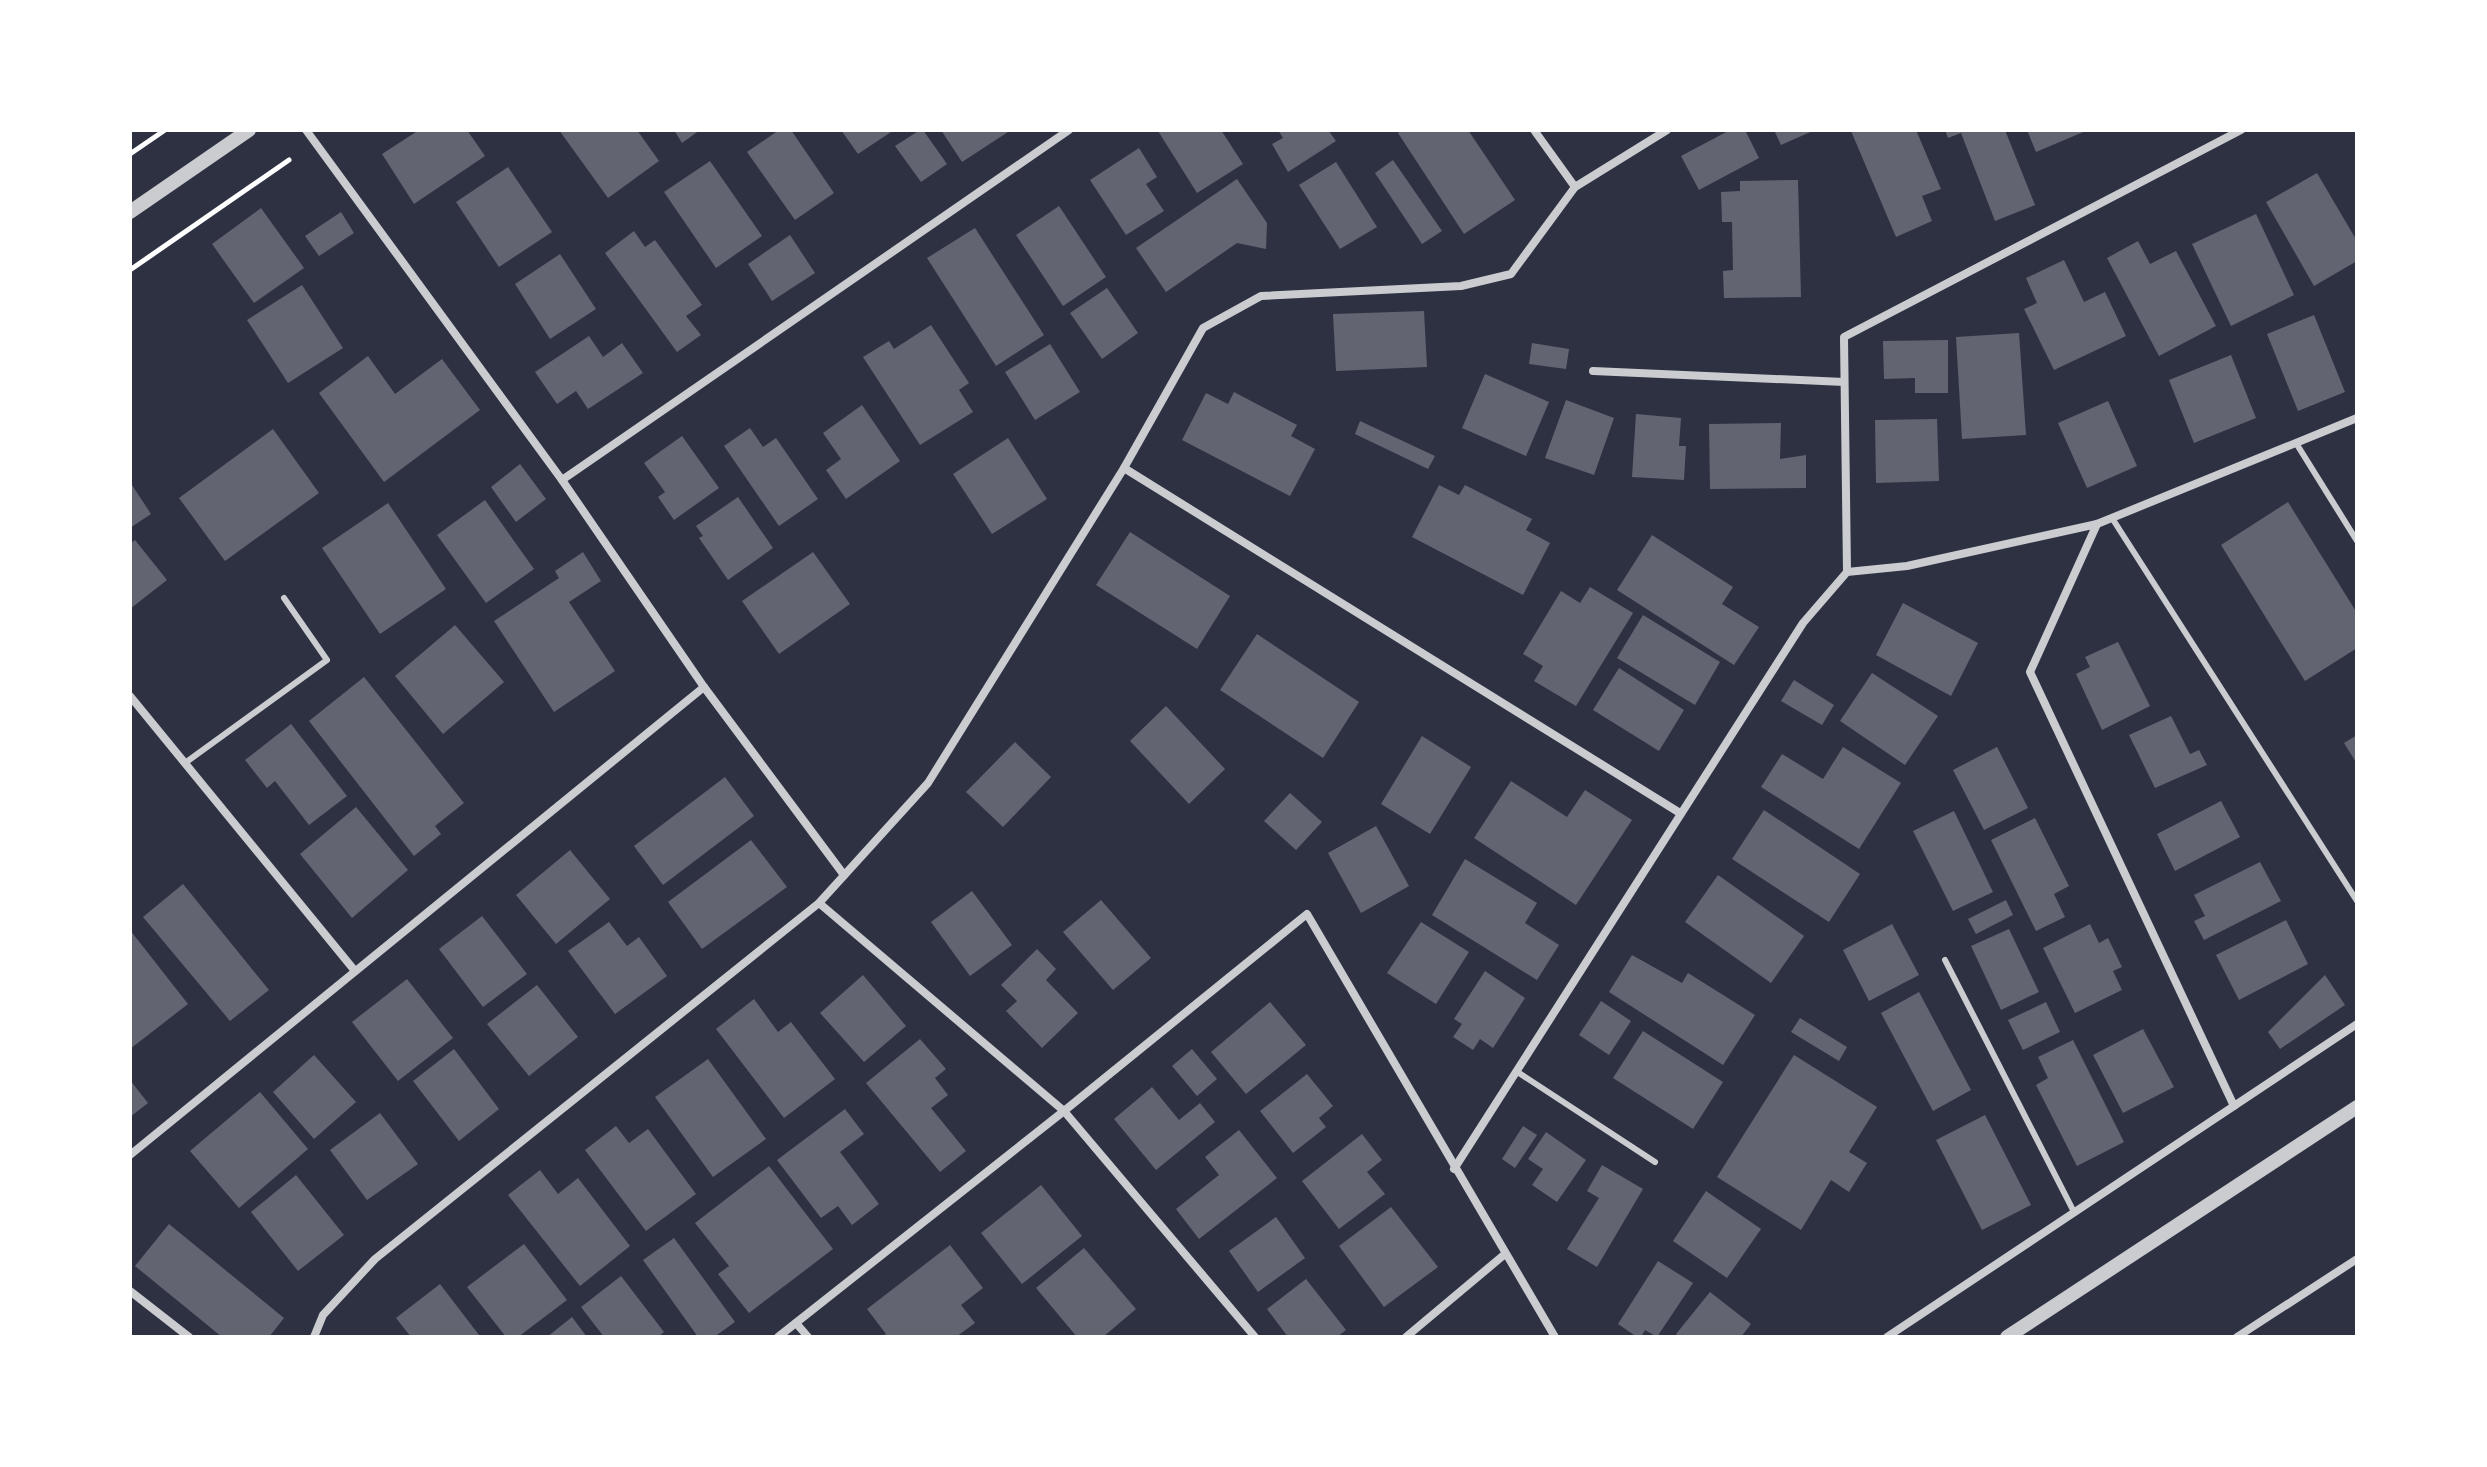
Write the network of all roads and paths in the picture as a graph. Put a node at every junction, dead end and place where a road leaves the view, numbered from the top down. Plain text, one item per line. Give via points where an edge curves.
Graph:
1 (165, 130) edge
2 (249, 130) edge
3 (306, 130) edge
4 (1069, 130) edge
5 (1534, 130) edge
6 (1667, 130) edge
7 (2241, 130) edge
8 (315, 142) junction
9 (130, 154) edge
10 (1575, 187) junction
11 (130, 212) edge
12 (130, 270) edge
13 (1593, 371) dead end
14 (1844, 382) junction
15 (2357, 418) edge
16 (2296, 443) junction
17 (1124, 468) junction
18 (562, 480) junction
19 (2112, 518) junction
20 (2097, 524) junction
21 (2357, 541) edge
22 (1847, 572) junction
23 (284, 598) dead end
24 (704, 687) junction
25 (130, 696) edge
26 (185, 763) junction
27 (1680, 813) junction
28 (844, 875) junction
29 (2357, 901) edge
30 (819, 903) junction
31 (1945, 960) dead end
32 (355, 971) junction
33 (2357, 1024) edge
34 (1516, 1071) junction
35 (2234, 1106) junction
36 (2357, 1107) edge
37 (1064, 1111) junction
38 (130, 1155) edge
39 (1655, 1162) dead end
40 (1454, 1169) junction
41 (2074, 1212) junction
42 (1505, 1254) junction
43 (2357, 1259) edge
44 (130, 1291) edge
45 (796, 1323) junction
46 (189, 1337) edge
47 (314, 1337) edge
48 (778, 1337) edge
49 (808, 1337) edge
50 (1255, 1337) edge
51 (1406, 1337) edge
52 (1555, 1337) edge
53 (1887, 1337) edge
54 (2007, 1337) edge
55 (2237, 1337) edge

1 - 9 path
2 - 11 street
3 - 8 street
4 - 18 street
5 - 10 street
6 - 10 street
7 - 14 street via 1844,337
8 - 12 path
8 - 18 street
10 - 17 street via 1511,274 1461,286 1261,296 1203,328
13 - 14 street
14 - 22 street
15 - 16 street
16 - 19 street
16 - 21 lane
17 - 27 street
17 - 28 street via 928,783
18 - 24 street
19 - 20 street
19 - 29 lane
20 - 22 street via 1907,566
20 - 35 street via 2030,672
22 - 27 street via 1803,623
23 - 26 lane via 327,660
24 - 28 street
24 - 32 street
25 - 26 street
26 - 32 street
27 - 34 street
28 - 30 street
30 - 37 street
30 - 47 street via 375,1259 323,1315
31 - 41 lane
32 - 38 street
33 - 35 street
34 - 39 lane
34 - 40 street
35 - 41 street
36 - 54 street
37 - 40 street via 1307,914
37 - 45 street
37 - 50 street
40 - 42 street
41 - 53 street
42 - 51 street
42 - 52 street
43 - 55 street
44 - 46 street
45 - 48 street
45 - 49 street

